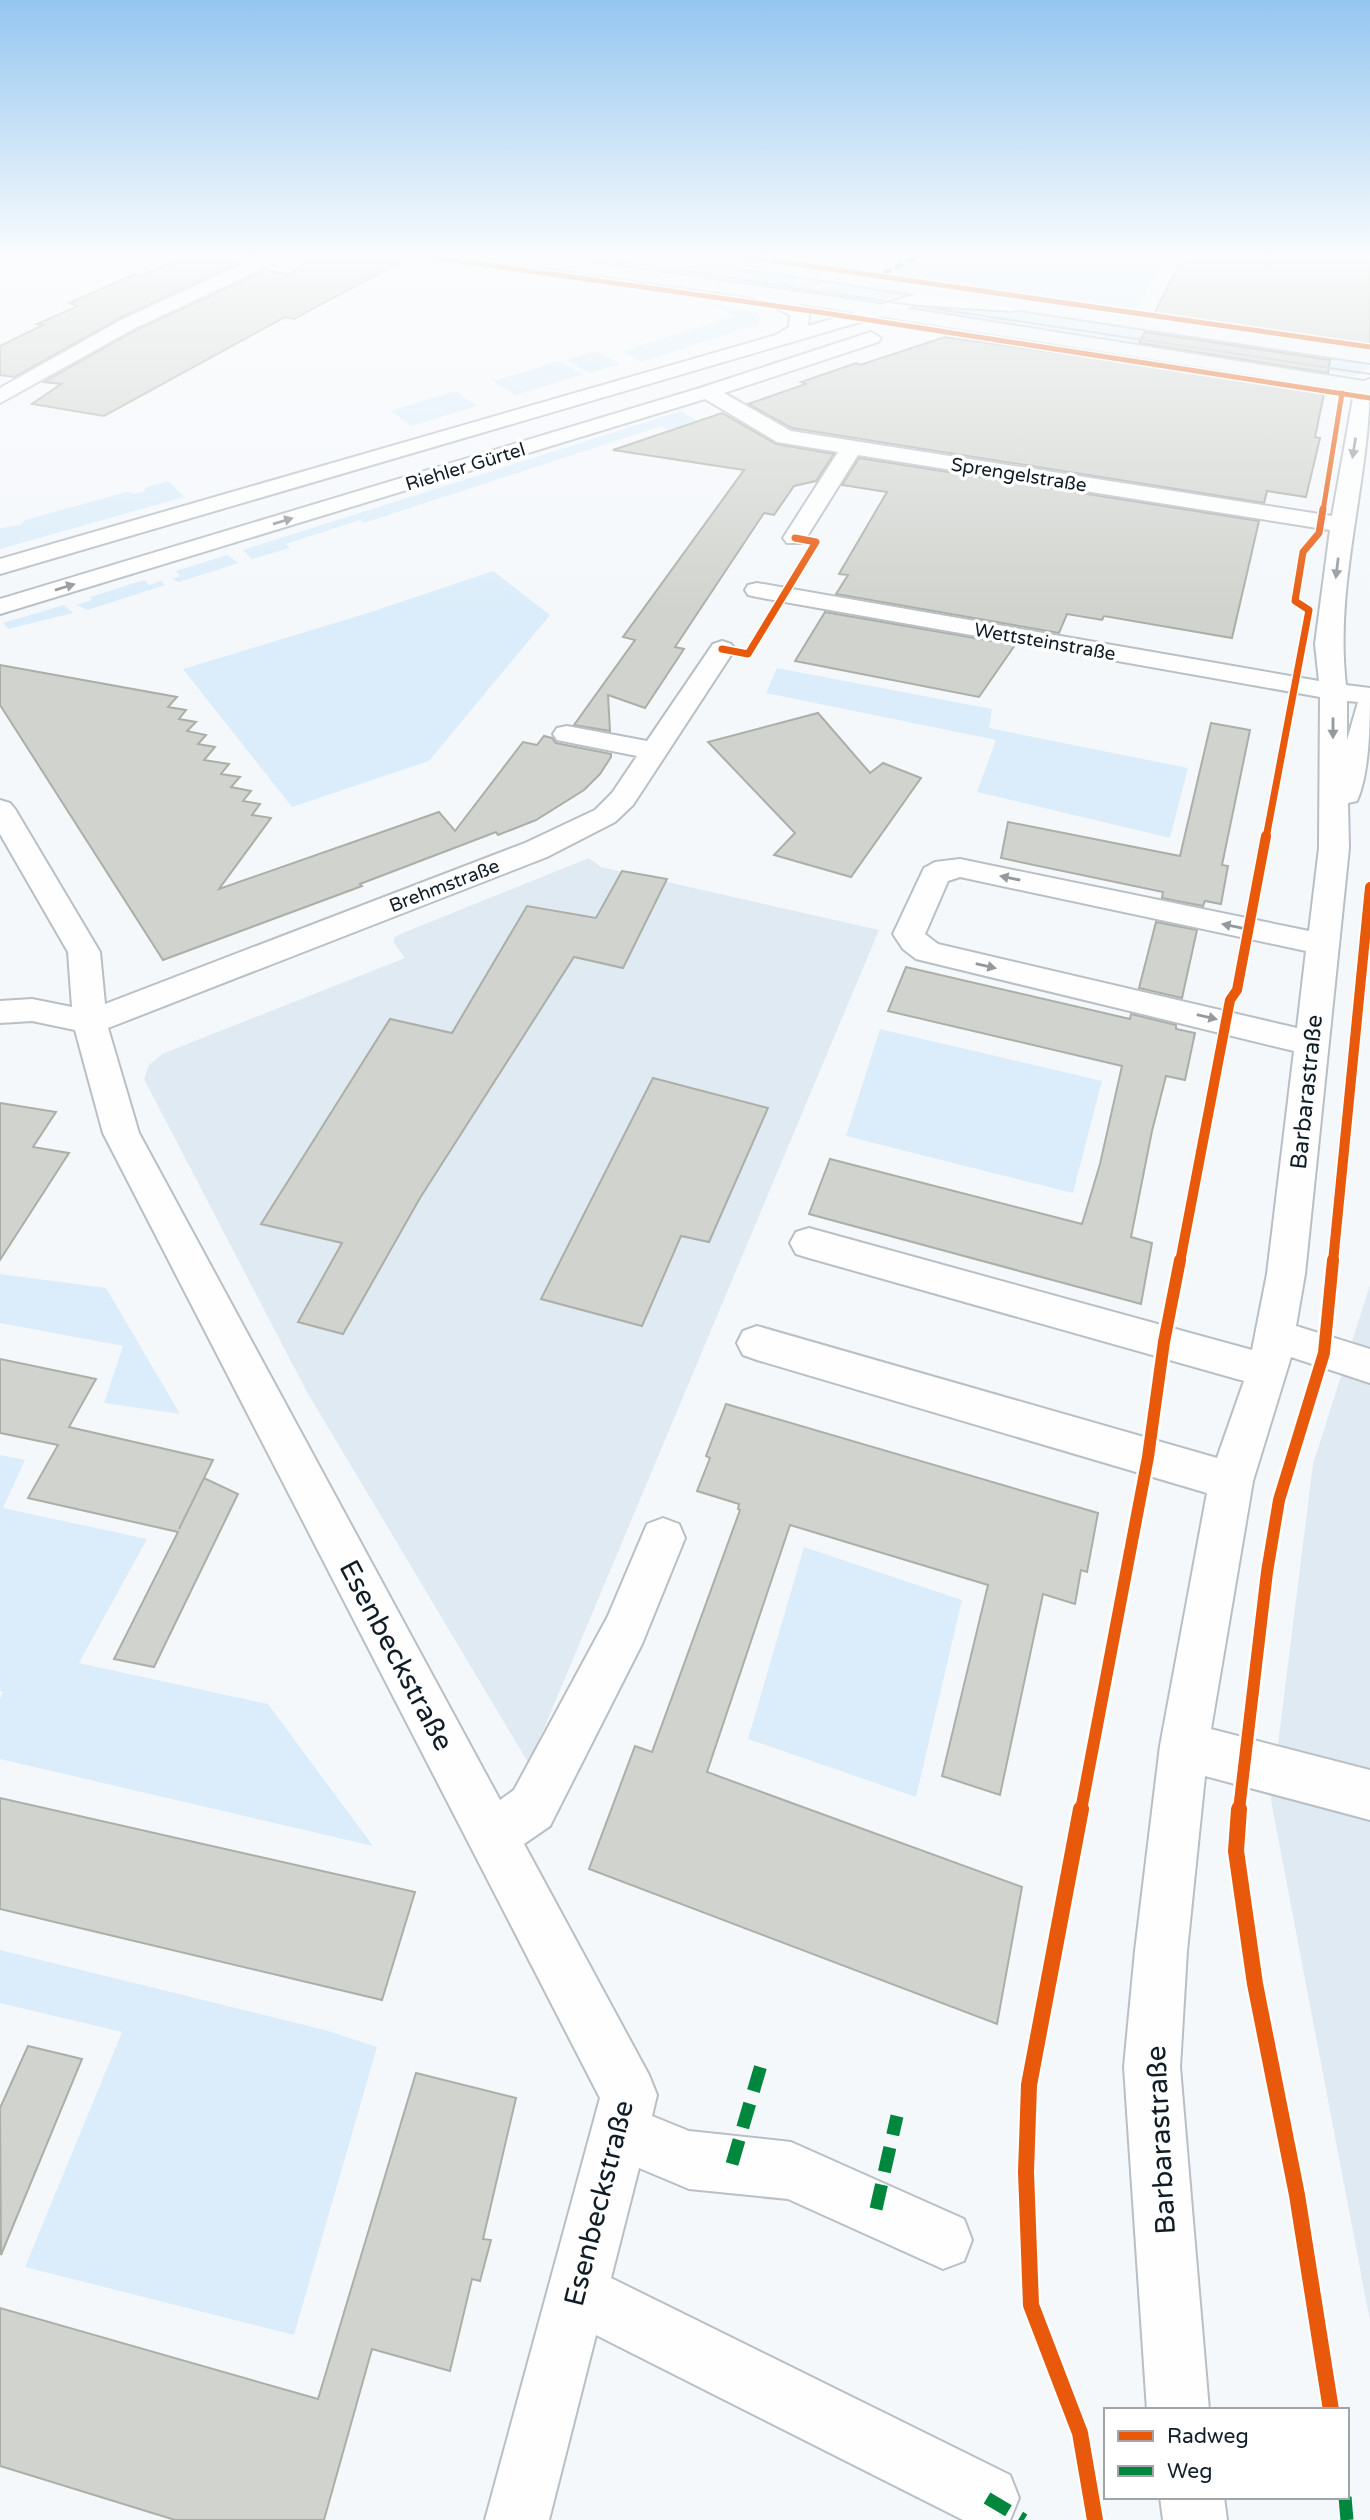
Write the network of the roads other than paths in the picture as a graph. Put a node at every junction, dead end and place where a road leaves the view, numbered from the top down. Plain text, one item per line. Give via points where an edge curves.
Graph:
1 (39, 375) edge
2 (656, 375) edge
3 (760, 375) edge
4 (1288, 375) edge
5 (1368, 387) edge
6 (707, 392) junction
7 (0, 397) edge
8 (852, 447) junction
9 (1342, 525) junction
10 (795, 538) dead end
11 (0, 567) edge
12 (757, 590) dead end
13 (0, 607) edge
14 (722, 649) dead end
15 (1333, 692) junction
16 (1370, 696) edge
17 (1370, 705) edge
18 (567, 734) dead end
19 (654, 751) junction
20 (1, 812) edge
21 (1334, 848) junction
22 (1323, 944) junction
23 (0, 1012) edge
24 (90, 1022) junction
25 (1312, 1043) junction
26 (809, 1243) dead end
27 (757, 1343) dead end
28 (1272, 1354) junction
29 (1370, 1366) edge
30 (1231, 1481) junction
31 (663, 1538) dead end
32 (1184, 1746) junction
33 (1370, 1795) edge
34 (492, 1836) junction
35 (619, 2132) junction
36 (943, 2240) dead end
37 (576, 2293) junction
38 (1178, 2408) edge
39 (987, 2498) dead end
40 (1192, 2499) edge
41 (517, 2520) edge
42 (1195, 2520) edge

1 - 7 street
2 - 11 street, Riehler Gürtel
3 - 6 street, Riehler Gürtel
4 - 5 main road
5 -> 9 street, Barbarastraße
6 - 8 street, Sprengelstraße via 785,437
13 -> 6 street, Riehler Gürtel
8 - 9 street, Sprengelstraße
8 - 10 street
9 -> 15 street, Barbarastraße via 1328,644
12 - 15 street, Wettsteinstraße
14 - 19 street, Brehmstraße
15 - 16 street
15 -> 21 street, Barbarastraße
17 - 21 street, Barbarastraße
18 - 19 street
19 - 24 street, Brehmstraße via 623,799 605,816 536,850
20 - 24 street, Esenbeckstraße via 84,952
21 - 22 street, Barbarastraße
22 - 25 street, Barbarastraße
22 -> 25 street via 960,868 935,875 909,933 927,952
23 - 24 street via 32,1010
24 - 34 street, Esenbeckstraße via 121,1133
25 - 28 street, Barbarastraße via 1286,1274
26 - 28 street
27 - 30 street
28 - 29 street
28 - 30 street, Barbarastraße
30 - 32 street, Barbarastraße
31 - 34 street via 626,1629 532,1808
32 - 33 street
32 - 38 street, Barbarastraße via 1152,2067
34 - 35 street, Esenbeckstraße via 629,2095
35 - 36 street via 690,2160 791,2171
35 - 37 street, Esenbeckstraße
37 - 39 street
37 - 41 street, Esenbeckstraße
40 - 42 street

